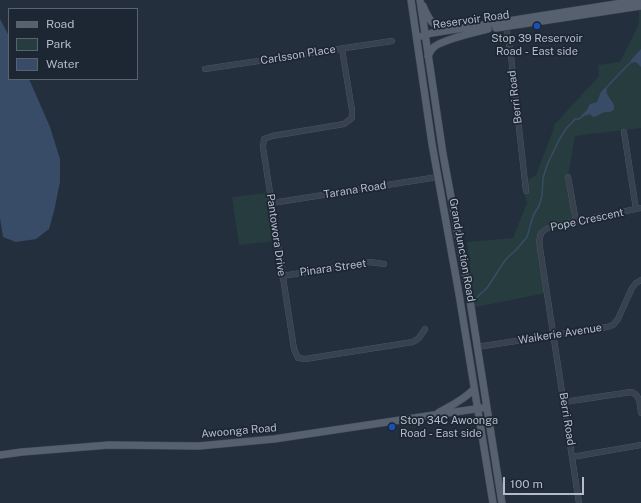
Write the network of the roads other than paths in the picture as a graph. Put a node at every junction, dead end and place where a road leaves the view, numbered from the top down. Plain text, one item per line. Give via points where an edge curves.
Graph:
1 (410, 0) edge
2 (420, 0) edge
3 (641, 0) edge
4 (631, 5) junction
5 (641, 6) edge
6 (505, 24) junction
7 (459, 29) junction
8 (488, 29) junction
9 (425, 36) junction
10 (416, 37) junction
11 (392, 41) dead end
12 (342, 49) junction
13 (428, 56) junction
14 (205, 69) dead end
15 (624, 132) dead end
16 (443, 154) junction
17 (438, 177) junction
18 (568, 177) dead end
19 (449, 189) junction
20 (526, 191) dead end
21 (272, 203) junction
22 (638, 209) edge
23 (576, 221) junction
24 (384, 264) dead end
25 (282, 276) junction
26 (641, 280) edge
27 (425, 329) dead end
28 (553, 335) junction
29 (477, 347) junction
30 (474, 389) junction
31 (564, 402) junction
32 (486, 408) junction
33 (478, 409) junction
34 (641, 413) edge
35 (434, 415) junction
36 (641, 445) edge
37 (0, 455) edge
38 (572, 456) junction
39 (493, 503) edge
40 (502, 503) edge
41 (579, 503) edge

1 - 10 main road, Grand Junction Road
2 - 7 main road via 432,23
2 - 9 main road, Grand Junction Road
3 - 4 main road, Reservoir Road
4 - 5 main road, Reservoir Road
4 - 6 main road, Reservoir Road
6 - 7 main road, Reservoir Road
6 - 8 main road, Reservoir Road
6 - 20 street, Berri Road
7 - 9 main road, Reservoir Road
8 - 9 main road, Reservoir Road via 433,38
8 - 13 main road via 438,44
9 - 10 main road
9 - 13 main road, Grand Junction Road
10 - 17 main road, Grand Junction Road
11 - 12 street, Carlsson Place
12 - 14 street, Carlsson Place
12 - 21 street, Pantowora Drive via 352,118 344,124 264,139
13 - 16 main road, Grand Junction Road
15 - 22 street
16 - 17 main road
16 - 19 main road, Grand Junction Road
17 - 19 main road
17 - 21 street, Tarana Road
17 - 30 main road, Grand Junction Road
18 - 23 street
19 - 29 main road, Grand Junction Road
21 - 25 street, Pantowora Drive
22 - 23 street, Pope Crescent
23 - 28 street, Pope Crescent via 546,228 540,234
24 - 25 street, Pinara Street via 370,262
25 - 27 street, Pantowora Drive via 294,349 298,358 306,359 413,342
26 - 28 street, Waikerie Avenue via 632,288 618,320 613,325
28 - 29 street, Waikerie Avenue
28 - 31 street, Berri Road
29 - 32 main road, Grand Junction Road
30 - 33 main road, Grand Junction Road
30 - 35 main road
31 - 34 street via 631,392 639,399
31 - 38 street, Berri Road
32 - 33 main road, Awoonga Road
32 - 40 main road, Grand Junction Road
33 - 35 main road, Awoonga Road
33 - 39 main road, Grand Junction Road
35 - 37 main road, Awoonga Road via 274,439 199,446 109,445
36 - 38 street
38 - 41 street, Berri Road

